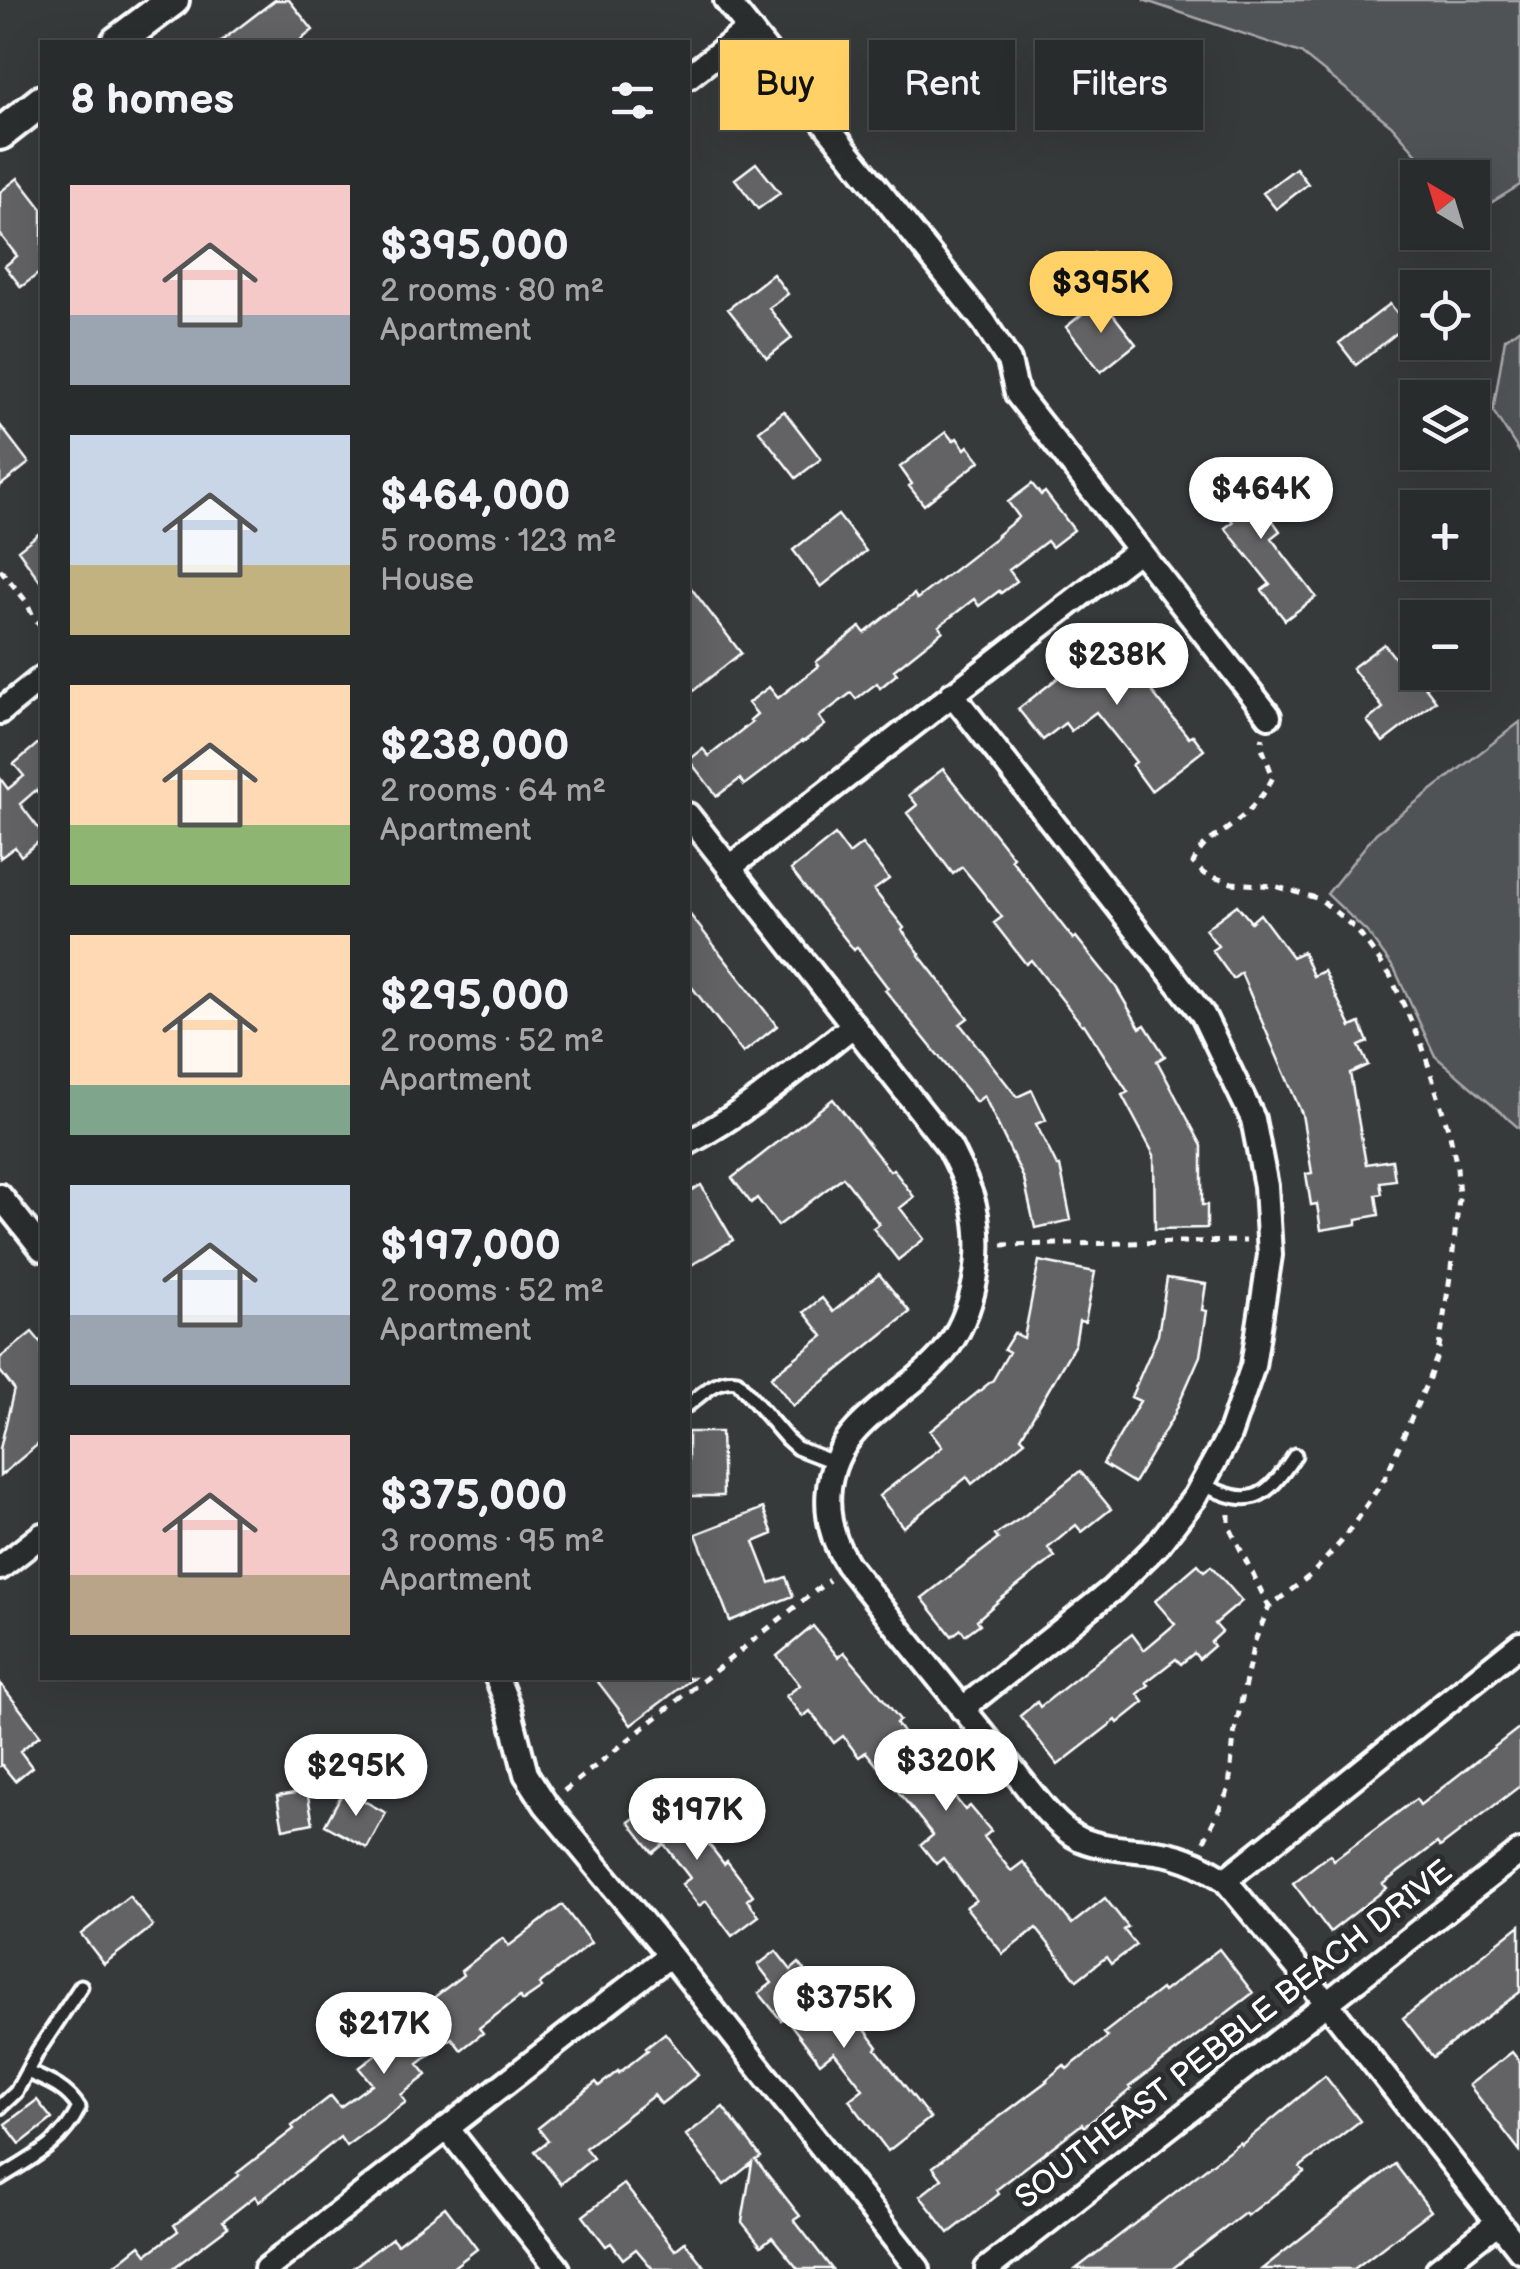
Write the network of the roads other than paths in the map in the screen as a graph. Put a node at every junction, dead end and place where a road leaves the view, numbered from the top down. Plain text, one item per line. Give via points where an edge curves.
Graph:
1 (173, 0) edge
2 (726, 0) edge
3 (749, 29) junction
4 (121, 40) edge
5 (690, 75) edge
6 (40, 102) edge
7 (0, 134) edge
8 (1139, 550) junction
9 (40, 680) edge
10 (952, 694) junction
11 (0, 712) edge
12 (1269, 716) road end
13 (690, 817) edge
14 (728, 868) junction
15 (854, 1025) junction
16 (690, 1142) edge
17 (0, 1196) edge
18 (40, 1246) edge
19 (690, 1404) edge
20 (1295, 1455) dead end
21 (836, 1463) junction
22 (1202, 1484) junction
23 (40, 1537) edge
24 (0, 1568) edge
25 (1520, 1644) edge
26 (498, 1680) edge
27 (962, 1709) junction
28 (1520, 1852) edge
29 (1225, 1880) junction
30 (670, 1955) junction
31 (82, 1986) dead end
32 (1328, 2003) junction
33 (27, 2072) junction
34 (0, 2107) edge
35 (447, 2128) junction
36 (0, 2178) edge
37 (1498, 2222) junction
38 (1520, 2250) edge
39 (266, 2269) edge
40 (558, 2269) edge
41 (918, 2269) edge
42 (987, 2269) edge
43 (1438, 2269) edge

1 - 4 street
2 - 3 street
3 - 5 street
3 - 8 street via 984,322 1009,362 1017,394
6 - 7 street
8 - 10 street
8 - 12 street
9 - 11 street
10 - 14 street
10 - 22 street via 1203,1015 1253,1119 1270,1255 1253,1366 1229,1435
13 - 14 street
14 - 15 street
15 - 16 street via 769,1092
15 - 21 street via 950,1148 973,1203 979,1246 972,1296 946,1349 855,1430
17 - 18 street
19 - 21 lane via 716,1384 738,1380 787,1440
20 - 22 lane via 1263,1494 1232,1497
21 - 27 street via 828,1502 837,1548
22 - 27 street via 1158,1546 1112,1590
23 - 24 street
25 - 29 street
26 - 30 street via 526,1774
27 - 29 street via 1078,1838 1194,1862
28 - 32 street, SOUTHEAST PEBBLE BEACH DRIVE
29 - 32 street
30 - 35 street
30 - 41 street
31 - 33 lane
32 - 37 street
32 - 42 street, SOUTHEAST PEBBLE BEACH DRIVE
33 - 34 lane
33 - 36 lane via 71,2095 79,2108 70,2128 48,2148
35 - 39 street
35 - 40 street
37 - 38 street
37 - 43 street

